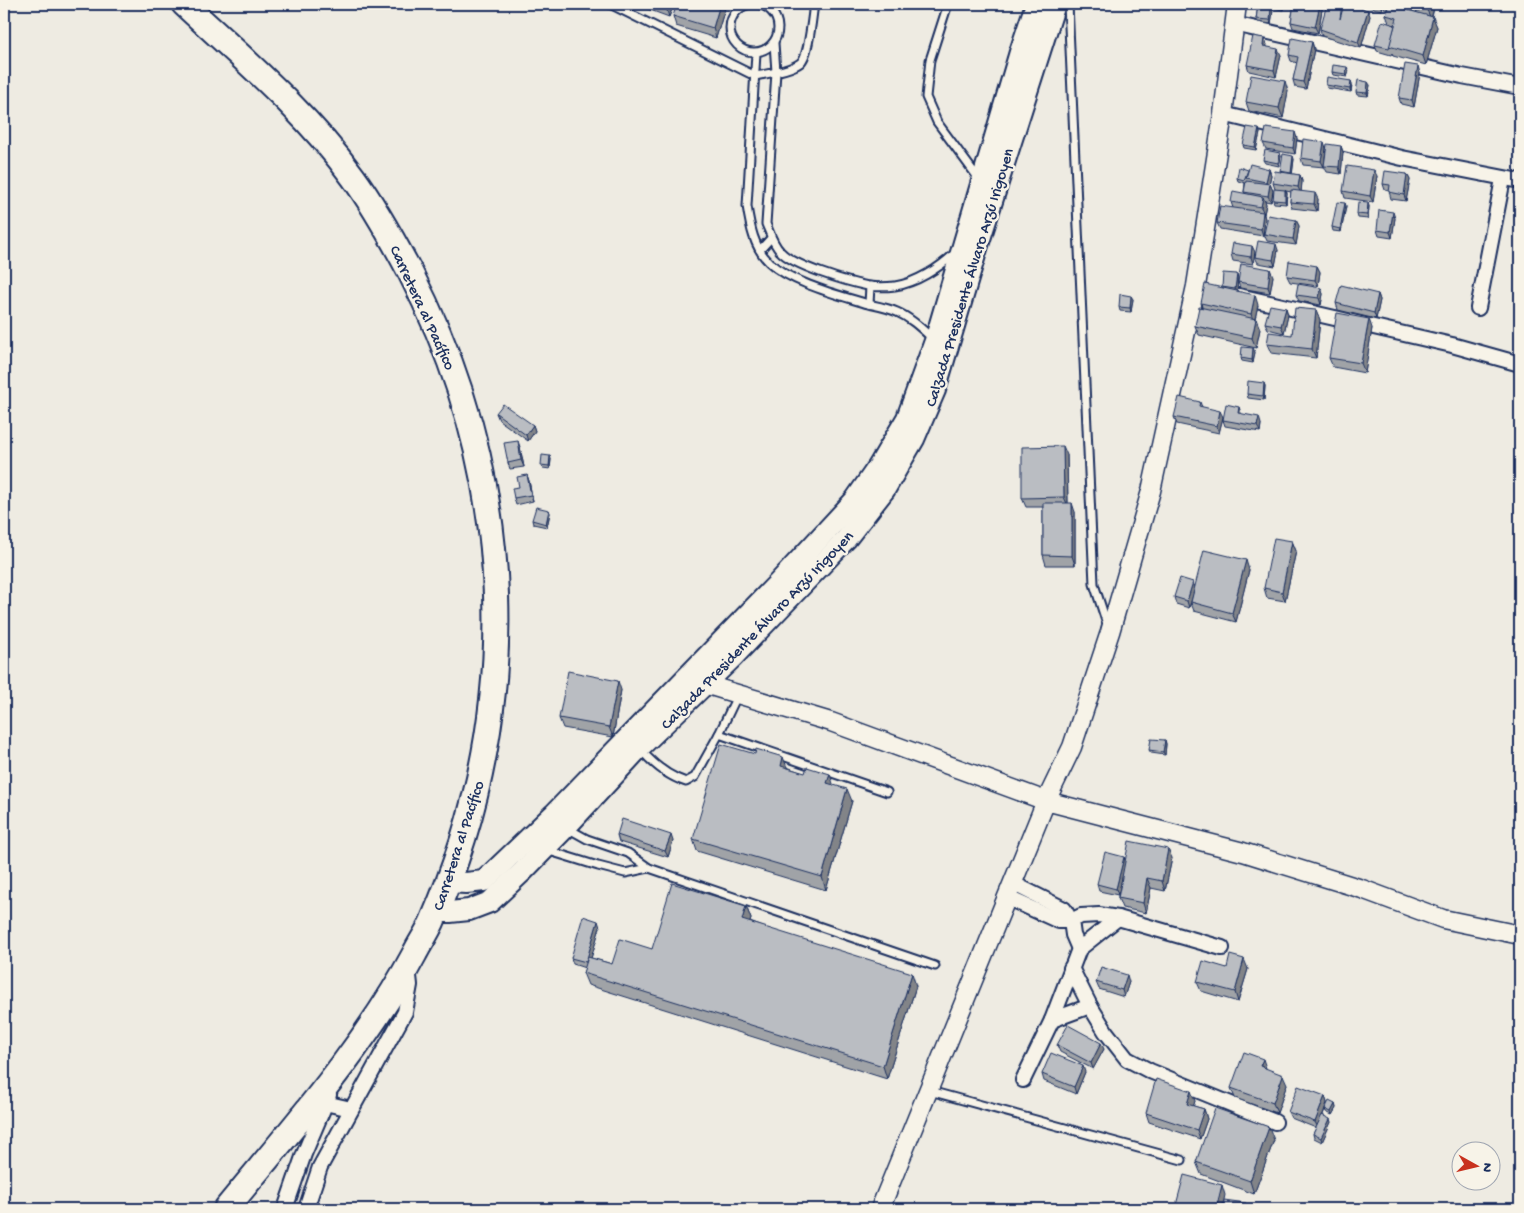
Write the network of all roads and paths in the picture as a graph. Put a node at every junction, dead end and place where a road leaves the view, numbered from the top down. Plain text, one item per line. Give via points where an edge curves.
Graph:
1 (184, 4) edge
2 (610, 4) edge
3 (814, 4) edge
4 (948, 4) edge
5 (1036, 4) edge
6 (1055, 4) edge
7 (1068, 4) edge
8 (1237, 4) edge
9 (773, 7) edge
10 (1234, 24) junction
11 (774, 43) junction
12 (756, 53) junction
13 (776, 72) junction
14 (755, 76) junction
15 (1520, 87) edge
16 (1223, 114) junction
17 (1503, 179) junction
18 (1520, 181) edge
19 (982, 182) junction
20 (772, 238) junction
21 (962, 246) junction
22 (760, 250) junction
23 (870, 286) junction
24 (1222, 292) edge
25 (869, 304) junction
26 (1478, 308) dead end
27 (941, 345) junction
28 (1520, 364) edge
29 (1110, 632) junction
30 (698, 678) junction
31 (738, 694) junction
32 (719, 734) junction
33 (634, 742) junction
34 (887, 792) dead end
35 (1046, 801) junction
36 (560, 821) junction
37 (545, 850) junction
38 (649, 868) junction
39 (447, 882) junction
40 (1011, 891) junction
41 (436, 912) junction
42 (1118, 918) junction
43 (1071, 921) junction
44 (1520, 935) edge
45 (1222, 948) dead end
46 (1078, 949) junction
47 (408, 966) junction
48 (934, 966) dead end
49 (1071, 968) junction
50 (1090, 1006) junction
51 (1052, 1020) junction
52 (343, 1065) junction
53 (1023, 1080) dead end
54 (927, 1090) junction
55 (325, 1103) junction
56 (351, 1109) junction
57 (1275, 1122) dead end
58 (1182, 1160) dead end
59 (226, 1209) edge
60 (285, 1209) edge
61 (306, 1209) edge
62 (880, 1209) edge

1 - 39 highway, Carretera al Pacífico via 301,114 355,179 423,297 441,336 467,410 484,477 492,529 497,598 496,650 492,702 477,787
2 - 14 lane
3 - 13 lane via 806,56 800,63
4 - 19 lane via 930,60 926,97 937,122
5 - 19 main road, Calzada Presidente Álvaro Arzú Irigoyen
6 - 27 main road, Calzada Presidente Álvaro Arzú Irigoyen
7 - 29 lane via 1094,584
8 - 10 street
9 - 11 lane via 779,30
9 - 12 lane via 746,5 735,13 732,20 731,33 737,46
10 - 15 street
10 - 16 street
11 - 12 lane
11 - 13 lane
12 - 14 lane
13 - 14 lane
13 - 20 lane via 766,224
14 - 22 lane via 747,206 751,231
16 - 17 street
16 - 29 street via 1201,287 1152,491
17 - 18 street
17 - 26 street
19 - 21 main road, Calzada Presidente Álvaro Arzú Irigoyen
20 - 22 lane
20 - 23 lane via 781,252 795,262
21 - 23 lane via 940,267 921,277 897,286
21 - 27 main road, Calzada Presidente Álvaro Arzú Irigoyen
22 - 25 lane via 768,262 785,274
23 - 25 lane
24 - 28 street
25 - 27 lane via 897,312
27 - 30 main road, Calzada Presidente Álvaro Arzú Irigoyen via 935,390 922,422 897,470 873,506 732,658
29 - 35 street via 1072,747
30 - 31 street
30 - 33 main road, Calzada Presidente Álvaro Arzú Irigoyen
31 - 32 lane
31 - 35 street via 831,722
32 - 33 lane via 695,777 686,782 672,777 650,761
32 - 34 lane
33 - 36 main road, Calzada Presidente Álvaro Arzú Irigoyen
35 - 40 street
35 - 44 street via 1243,852 1362,889 1443,919
36 - 37 main road, Calzada Presidente Álvaro Arzú Irigoyen
36 - 38 lane via 587,839 628,853
36 - 39 main road, Calzada Presidente Álvaro Arzú Irigoyen via 484,881 466,884
37 - 38 lane via 625,873
37 - 41 main road, Calzada Presidente Álvaro Arzú Irigoyen via 490,902 469,910
38 - 48 lane
39 - 41 highway, Carretera al Pacífico
40 - 43 street via 1064,909
40 - 54 street
41 - 47 highway, Carretera al Pacífico
42 - 43 street via 1081,916
42 - 45 street
42 - 46 street
43 - 46 street
46 - 49 street
47 - 52 highway, Carretera al Pacífico
47 - 56 street via 410,985 405,1012
49 - 50 street
49 - 51 street
50 - 51 street
50 - 57 street via 1127,1059
51 - 53 street
52 - 55 street
52 - 59 highway, Carretera al Pacífico
54 - 58 lane
54 - 62 street
55 - 56 street
55 - 60 street
56 - 61 street via 320,1167

